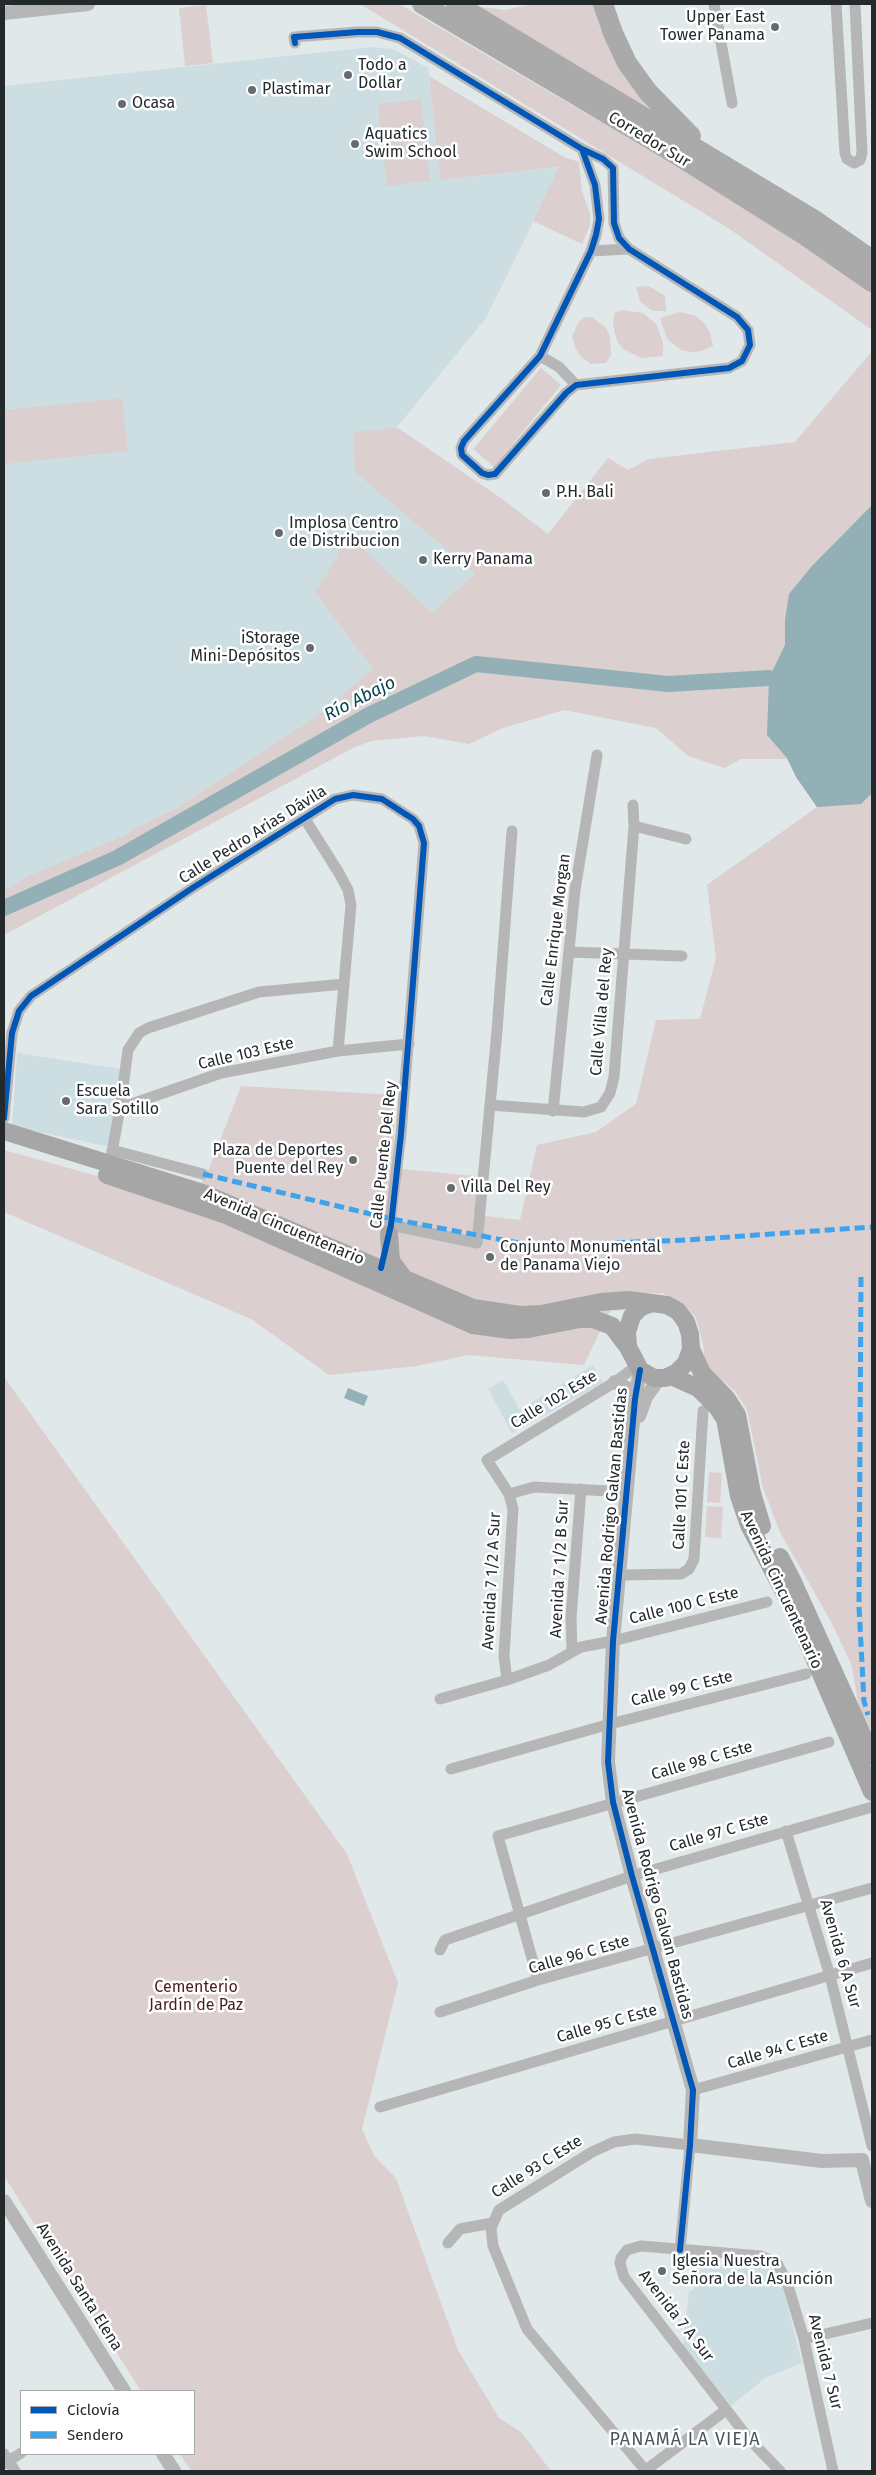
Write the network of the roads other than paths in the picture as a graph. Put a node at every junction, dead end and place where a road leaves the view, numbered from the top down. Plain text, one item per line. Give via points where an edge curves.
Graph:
1 (88, 4) edge
2 (456, 4) edge
3 (603, 4) edge
4 (714, 4) edge
5 (855, 5) edge
6 (424, 6) edge
7 (836, 6) edge
8 (4, 13) edge
9 (295, 40) dead end
10 (732, 103) dead end
11 (582, 149) junction
12 (724, 165) junction
13 (810, 227) junction
14 (629, 249) junction
15 (591, 251) junction
16 (872, 260) edge
17 (872, 282) edge
18 (540, 356) junction
19 (576, 385) junction
20 (597, 755) dead end
21 (633, 805) dead end
22 (306, 819) junction
23 (634, 826) junction
24 (512, 830) dead end
25 (686, 839) dead end
26 (569, 952) junction
27 (623, 954) junction
28 (682, 956) dead end
29 (344, 984) junction
30 (409, 1044) junction
31 (338, 1051) junction
32 (490, 1105) junction
33 (120, 1108) junction
34 (553, 1111) junction
35 (4, 1118) edge
36 (4, 1131) edge
37 (4, 1143) edge
38 (111, 1157) junction
39 (203, 1174) dead end
40 (389, 1235) junction
41 (355, 1257) junction
42 (381, 1268) junction
43 (403, 1278) junction
44 (652, 1303) junction
45 (490, 1328) junction
46 (628, 1347) junction
47 (690, 1348) junction
48 (638, 1368) junction
49 (665, 1378) junction
50 (616, 1382) junction
51 (635, 1399) junction
52 (703, 1411) dead end
53 (632, 1434) junction
54 (487, 1460) joint
55 (581, 1489) junction
56 (627, 1492) junction
57 (509, 1494) junction
58 (619, 1575) junction
59 (767, 1602) dead end
60 (614, 1641) junction
61 (572, 1651) junction
62 (806, 1674) dead end
63 (507, 1680) junction
64 (440, 1699) dead end
65 (610, 1724) junction
66 (829, 1742) dead end
67 (872, 1756) edge
68 (451, 1769) dead end
69 (872, 1792) edge
70 (613, 1802) junction
71 (872, 1807) edge
72 (786, 1831) junction
73 (632, 1876) junction
74 (872, 1888) edge
75 (808, 1906) junction
76 (520, 1914) junction
77 (652, 1948) junction
78 (440, 1950) dead end
79 (872, 1964) edge
80 (830, 1976) junction
81 (538, 1980) junction
82 (440, 2012) dead end
83 (673, 2021) junction
84 (872, 2040) edge
85 (849, 2047) junction
86 (693, 2090) junction
87 (380, 2107) dead end
88 (690, 2145) junction
89 (872, 2146) edge
90 (867, 2159) edge
91 (4, 2201) edge
92 (872, 2201) edge
93 (492, 2223) junction
94 (448, 2243) dead end
95 (680, 2250) junction
96 (777, 2263) joint
97 (872, 2323) edge
98 (804, 2339) junction
99 (121, 2390) edge
100 (726, 2410) junction
101 (20, 2452) edge
102 (164, 2455) edge
103 (5, 2459) edge
104 (15, 2471) edge
105 (174, 2471) edge
106 (646, 2471) edge
107 (780, 2471) edge
108 (833, 2471) edge

1 - 8 street
2 - 12 highway, Corredor Sur
3 - 12 highway via 627,63 648,92
4 - 10 street
5 - 7 street
5 - 7 street via 862,153 860,160 854,163 846,159 845,153
6 - 13 highway, Corredor Sur via 682,158
9 - 11 street via 358,32 377,32 400,38
11 - 14 street via 613,168 614,223 619,238
11 - 15 street via 595,185 599,219
12 - 13 highway, Corredor Sur
13 - 16 highway, Corredor Sur
13 - 17 highway, Corredor Sur
14 - 15 street
14 - 19 street via 737,317 748,330 750,345 742,361 730,368
15 - 18 street
18 - 19 street via 559,367
18 - 19 street via 464,441 462,456 482,473 495,474
20 - 26 street, Calle Enrique Morgan via 575,890
21 - 23 street, Calle Villa del Rey
22 - 29 street via 348,890 350,918
22 - 30 street, Calle Pedro Arias Dávila via 335,799 353,795 382,799 398,807 418,826 424,842
22 - 35 street, Calle Pedro Arias Dávila via 186,892 31,996 19,1010 12,1033
23 - 25 street
23 - 27 street, Calle Villa del Rey
24 - 32 street
26 - 27 street
26 - 34 street, Calle Enrique Morgan
27 - 28 street
27 - 34 street, Calle Villa del Rey via 610,1093 602,1107 584,1112
29 - 31 street
29 - 33 street via 259,992 148,1028 139,1034 128,1050
30 - 31 street, Calle 103 Este
30 - 40 street, Calle Puente Del Rey
31 - 33 street, Calle 103 Este via 221,1073
32 - 34 street, Calle Villa del Rey
32 - 40 street via 476,1243
33 - 38 street
36 - 38 main road, Avenida Cincuentenario
37 - 45 main road, Avenida Cincuentenario via 226,1215 459,1320
38 - 39 street
38 - 41 main road, Avenida Cincuentenario
40 - 41 main road via 377,1253
40 - 42 street, Calle Puente Del Rey
40 - 43 main road via 391,1261
41 - 42 main road, Avenida Cincuentenario
42 - 43 main road, Avenida Cincuentenario
42 - 45 main road via 394,1284
43 - 44 main road, Avenida Cincuentenario via 473,1308 509,1314 541,1314 600,1302 628,1300
44 - 46 main road via 641,1307 632,1316 627,1332
44 - 47 main road via 678,1311 688,1329
45 - 46 main road, Avenida Cincuentenario via 528,1329 593,1319 612,1326
46 - 48 main road
47 - 49 main road via 686,1363
47 - 67 main road, Avenida Cincuentenario via 702,1374 727,1399 737,1415 760,1522 792,1580
48 - 49 main road via 650,1376
48 - 50 street, Calle 102 Este
48 - 51 street, Avenida Rodrigo Galvan Bastidas
49 - 53 street, Avenida Rodrigo Galvan Bastidas via 646,1397
49 - 69 main road, Avenida Cincuentenario via 698,1388 726,1419 739,1496 748,1525 793,1609
50 - 51 street via 632,1391
50 - 54 street, Calle 102 Este
51 - 53 street, Avenida Rodrigo Galvan Bastidas
52 - 58 street, Calle 101 C Este via 694,1559 689,1569 681,1574
53 - 56 street, Avenida Rodrigo Galvan Bastidas
54 - 57 street, Avenida 7 1/2 A Sur
55 - 56 street
55 - 57 street via 534,1487
55 - 61 street, Avenida 7 1/2 B Sur via 571,1617
56 - 58 street, Avenida Rodrigo Galvan Bastidas
57 - 63 street, Avenida 7 1/2 A Sur via 513,1509 504,1656
58 - 60 street, Avenida Rodrigo Galvan Bastidas
59 - 60 street, Calle 100 C Este
60 - 61 street, Calle 100 C Este
60 - 65 street, Avenida Rodrigo Galvan Bastidas
61 - 63 street, Calle 100 C Este via 550,1665
62 - 65 street, Calle 99 C Este
63 - 64 street, Calle 100 C Este
65 - 68 street, Calle 99 C Este
65 - 70 street, Avenida Rodrigo Galvan Bastidas via 608,1762
66 - 70 street, Calle 98 C Este
70 - 73 street, Avenida Rodrigo Galvan Bastidas
70 - 76 street, Calle 98 C Este via 498,1836
71 - 72 street, Calle 97 C Este
72 - 73 street, Calle 97 C Este
72 - 75 street, Avenida 6 A Sur
73 - 76 street, Calle 97 C Este
73 - 77 street, Avenida Rodrigo Galvan Bastidas
74 - 75 street, Calle 96 C Este
75 - 77 street, Calle 96 C Este
75 - 80 street, Avenida 6 A Sur
76 - 78 street, Calle 97 C Este via 444,1940
76 - 81 street
77 - 81 street, Calle 96 C Este
77 - 83 street, Avenida Rodrigo Galvan Bastidas
79 - 80 street, Calle 95 C Este
80 - 83 street, Calle 95 C Este
80 - 85 street, Avenida 6 A Sur
81 - 82 street, Calle 96 C Este
83 - 86 street, Avenida Rodrigo Galvan Bastidas
83 - 87 street, Calle 95 C Este
84 - 85 street, Calle 94 C Este
85 - 86 street, Calle 94 C Este
85 - 89 street, Avenida 6 A Sur
86 - 88 street, Avenida Rodrigo Galvan Bastidas
88 - 90 street, Calle 93 C Este via 822,2161
88 - 93 street, Calle 93 C Este via 635,2139 614,2142 592,2152 499,2210
88 - 95 street
90 - 92 street
91 - 99 street, Avenida Santa Elena
93 - 94 street via 460,2229
93 - 106 street, Calle 93 C Este via 493,2246 527,2329
95 - 96 street, Avenida 7 A Sur via 761,2256
95 - 100 street, Avenida 7 A Sur via 632,2247 621,2258 621,2269
96 - 98 street, Avenida 7 Sur via 787,2282
97 - 98 street
98 - 108 street, Avenida 7 Sur
100 - 106 street
100 - 107 street, Avenida 7 A Sur
101 - 103 street
102 - 105 street
103 - 104 street

